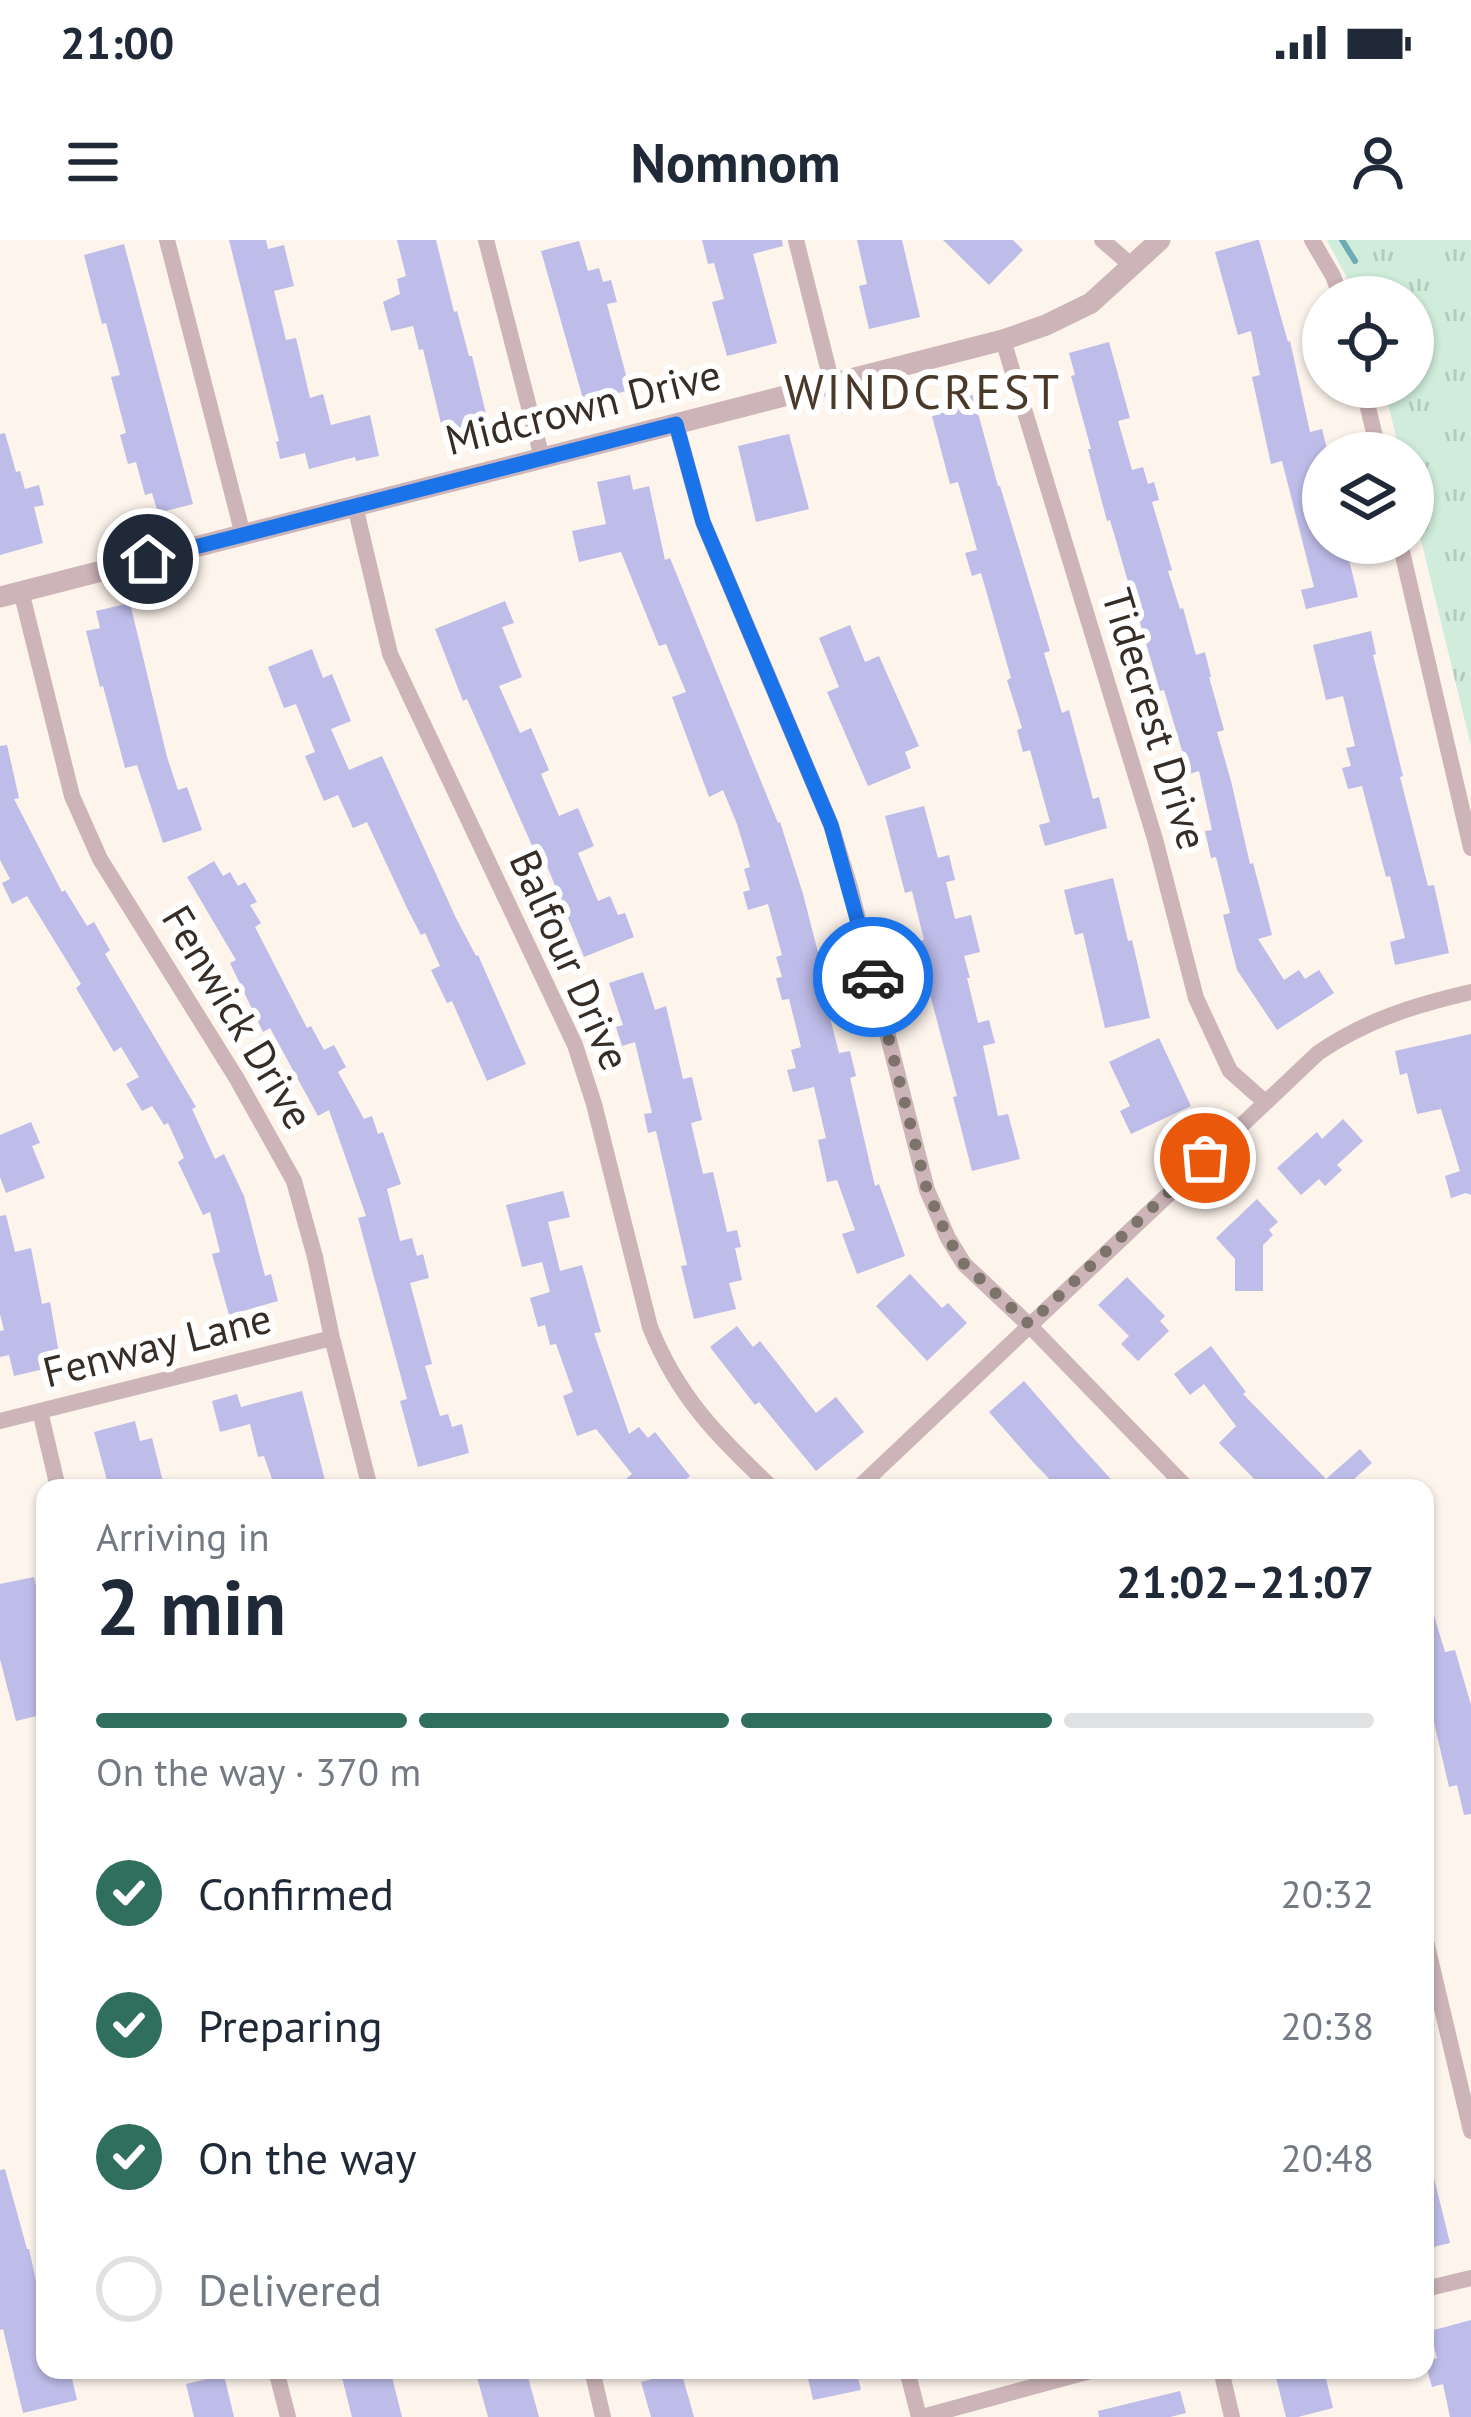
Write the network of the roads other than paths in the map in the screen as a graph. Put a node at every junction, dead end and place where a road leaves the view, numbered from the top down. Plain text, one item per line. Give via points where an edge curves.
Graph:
1 (166, 240) edge
2 (486, 240) edge
3 (796, 240) edge
4 (1102, 240) edge
5 (1160, 240) edge
6 (1312, 240) edge
7 (1132, 266) junction
8 (1333, 276) edge
9 (1003, 340) junction
10 (832, 384) junction
11 (676, 424) junction
12 (542, 458) junction
13 (355, 506) junction
14 (243, 535) junction
15 (1405, 564) edge
16 (10, 594) edge
17 (1471, 848) edge
18 (1471, 992) edge
19 (1264, 1102) junction
20 (1029, 1324) junction
21 (332, 1338) junction
22 (40, 1411) junction
23 (0, 1421) edge
24 (56, 1479) edge
25 (368, 1479) edge
26 (763, 1479) edge
27 (867, 1479) edge
28 (1178, 1479) edge
29 (1434, 1975) edge
30 (1471, 2131) edge
31 (1471, 2278) edge
32 (1434, 2287) edge
33 (278, 2379) edge
34 (594, 2379) edge
35 (910, 2379) edge
36 (1061, 2379) edge
37 (1222, 2379) edge
38 (288, 2417) edge
39 (603, 2417) edge
40 (921, 2417) edge
41 (1232, 2417) edge

1 - 14 street
2 - 12 street
3 - 10 street
4 - 7 street
5 - 7 street, Midcrown Drive
6 - 8 street
7 - 9 street, Midcrown Drive via 1091,303
9 - 10 street, Midcrown Drive
9 - 19 street, Tidecrest Drive via 1196,998 1230,1071
10 - 11 street, Midcrown Drive
11 - 12 street, Midcrown Drive
11 - 20 street via 703,522 831,825 927,1190 964,1264
12 - 13 street, Midcrown Drive
13 - 14 street, Midcrown Drive
13 - 26 street, Balfour Drive via 390,654 575,1045 664,1362 692,1406
14 - 16 street, Midcrown Drive
15 - 17 street
16 - 21 street, Fenwick Drive via 84,828 294,1181
18 - 19 street via 1368,1023 1318,1053
19 - 20 street
20 - 27 street
20 - 28 street
21 - 22 street, Fenway Lane
21 - 25 street, Fenwick Drive
22 - 23 street, Fenway Lane
22 - 24 street
29 - 30 street
31 - 32 street
33 - 38 street
34 - 39 street
35 - 40 street
36 - 40 street
37 - 41 street

